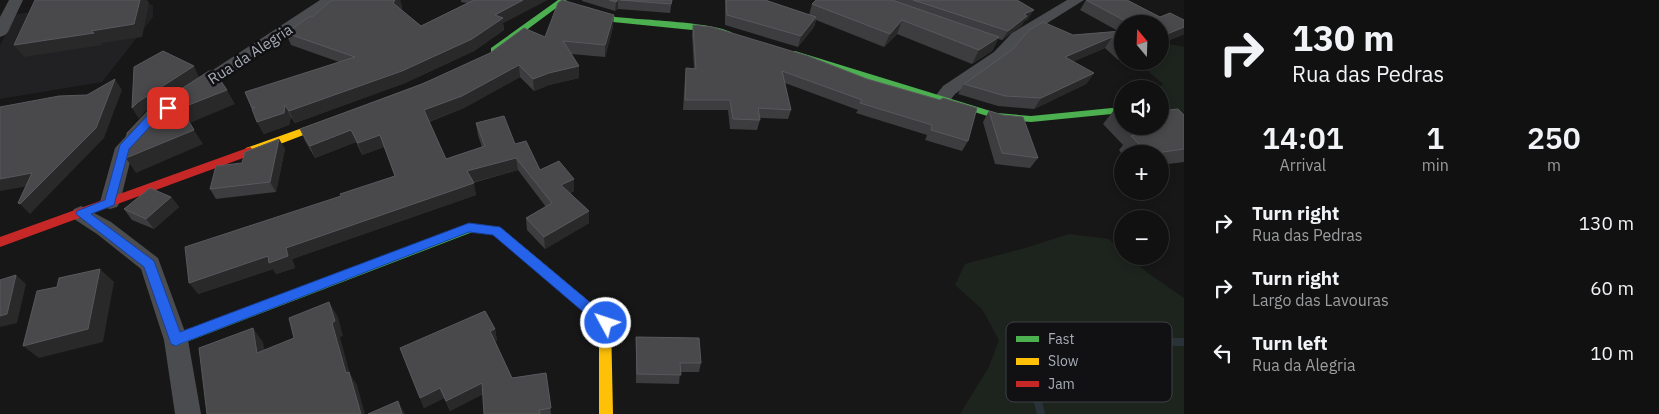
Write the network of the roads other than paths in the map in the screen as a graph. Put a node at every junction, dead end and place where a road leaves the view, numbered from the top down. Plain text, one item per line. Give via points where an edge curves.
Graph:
1 (16, 0) edge
2 (328, 0) edge
3 (1077, 0) edge
4 (562, 1) edge
5 (0, 32) edge
6 (741, 38) edge
7 (988, 42) edge
8 (1006, 48) junction
9 (780, 50) edge
10 (483, 58) edge
11 (184, 96) edge
12 (942, 99) junction
13 (1114, 111) edge
14 (160, 112) edge
15 (349, 114) edge
16 (110, 202) junction
17 (81, 214) junction
18 (0, 242) edge
19 (176, 340) junction
20 (188, 414) edge
21 (606, 414) edge

1 - 5 street
2 - 11 street, Rua da Alegria
3 - 8 street via 1017,36
4 - 6 street via 614,19 713,29
4 - 10 street
7 - 8 street
8 - 12 street via 949,90
9 - 12 street
12 - 13 street via 996,116 1031,118
14 - 16 street via 124,148
15 - 16 street
16 - 17 street
17 - 18 street
17 - 19 street via 150,264
19 - 20 street
19 - 21 street via 469,228 496,230 606,323

